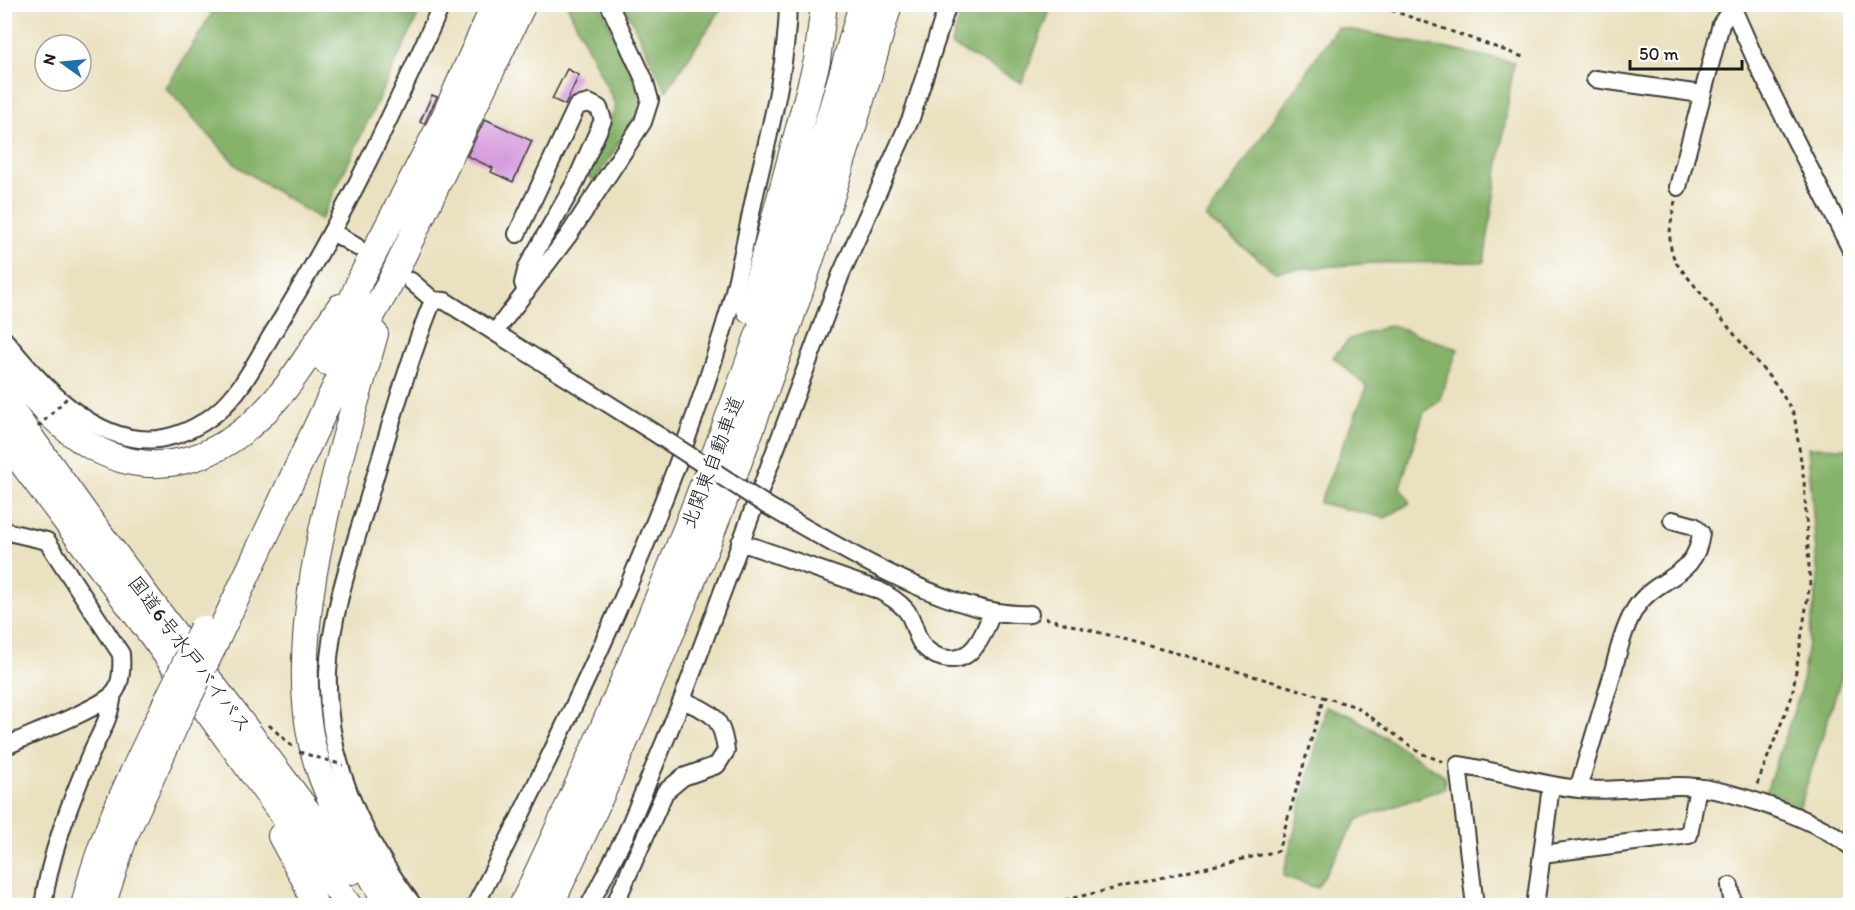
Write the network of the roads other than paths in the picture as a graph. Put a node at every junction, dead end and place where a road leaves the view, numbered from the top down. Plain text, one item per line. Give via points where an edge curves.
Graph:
1 (442, 4) edge
2 (495, 4) edge
3 (523, 4) edge
4 (609, 4) edge
5 (788, 4) edge
6 (824, 4) edge
7 (862, 4) edge
8 (889, 4) edge
9 (896, 4) edge
10 (948, 4) edge
11 (1731, 6) edge
12 (1595, 79) dead end
13 (1701, 94) junction
14 (860, 108) junction
15 (1678, 187) road end
16 (333, 232) junction
17 (517, 234) dead end
18 (357, 248) dead end
19 (1851, 248) edge
20 (361, 278) junction
21 (400, 284) junction
22 (526, 292) junction
23 (433, 300) junction
24 (495, 332) junction
25 (4, 339) edge
26 (4, 362) edge
27 (4, 400) edge
28 (18, 443) edge
29 (1672, 520) dead end
30 (4, 531) edge
31 (740, 542) junction
32 (660, 597) junction
33 (992, 612) junction
34 (1030, 614) road end
35 (208, 636) junction
36 (154, 638) junction
37 (113, 693) junction
38 (682, 700) junction
39 (172, 711) junction
40 (4, 747) edge
41 (1551, 786) junction
42 (1698, 787) junction
43 (1578, 789) junction
44 (1851, 846) edge
45 (1542, 854) junction
46 (1730, 886) dead end
47 (1536, 899) dead end
48 (43, 906) edge
49 (84, 906) edge
50 (102, 906) edge
51 (315, 906) edge
52 (349, 906) edge
53 (377, 906) edge
54 (388, 906) edge
55 (414, 906) edge
56 (475, 906) edge
57 (522, 906) edge
58 (550, 906) edge
59 (589, 906) edge
60 (614, 906) edge
61 (1475, 906) edge
62 (1733, 906) edge

1 - 16 street
2 - 20 highway via 443,120
3 - 21 highway
4 - 22 street via 650,100 637,132
5 - 56 street via 774,110 730,305 688,438 598,658
6 - 32 highway via 817,61 790,169 747,321
7 - 32 highway, 北関東自動車道 via 835,102 763,323
8 - 14 highway, 北関東自動車道
9 - 14 highway
10 - 31 street via 911,118 841,274
11 - 13 street via 1721,24
11 - 19 street
12 - 13 street
13 - 15 street
14 - 58 highway, 北関東自動車道 via 786,333 684,605 611,777
16 - 18 street
16 - 25 street via 232,396 217,413 178,435 137,439 97,426 50,388
17 - 22 street via 577,106 589,103 599,108 603,120 575,183 527,267 523,283
20 - 26 highway via 280,396 260,417 220,448 179,462 136,463 90,445 46,410
20 - 35 highway via 340,335
21 - 23 street
21 - 35 highway via 356,343
21 - 54 highway via 350,415 332,489 312,591 305,676 316,762 342,827
22 - 24 street
23 - 24 street via 445,301
23 - 55 street via 360,529 333,634 328,670 333,740 344,785 379,854
24 - 33 street, bridge via 766,505 864,561
27 - 28 highway, 国道6号水戸バイパス
28 - 36 highway, 国道6号水戸バイパス
28 - 53 highway, 国道6号水戸バイパス
29 - 43 street via 1694,525 1701,533 1700,544 1691,564 1641,601 1633,613
30 - 37 street via 47,541 121,654 122,669
31 - 33 street via 894,599 906,610 920,641 930,653 942,658 968,656
31 - 38 street
32 - 57 highway, 北関東自動車道
33 - 34 street
35 - 39 highway, bridge
36 - 51 highway via 170,674 274,824
36 - 52 highway, 国道6号水戸バイパス
37 - 40 street
37 - 48 street via 110,715 55,847
38 - 59 street via 626,834
38 - 60 street via 713,714 724,731 726,751 717,765 683,777 665,792
39 - 49 highway via 110,825
39 - 50 highway
41 - 43 street
41 - 45 street
41 - 61 street via 1458,765
42 - 43 street
42 - 44 street via 1750,800 1824,828
42 - 45 street via 1689,835
45 - 47 street
46 - 62 street

